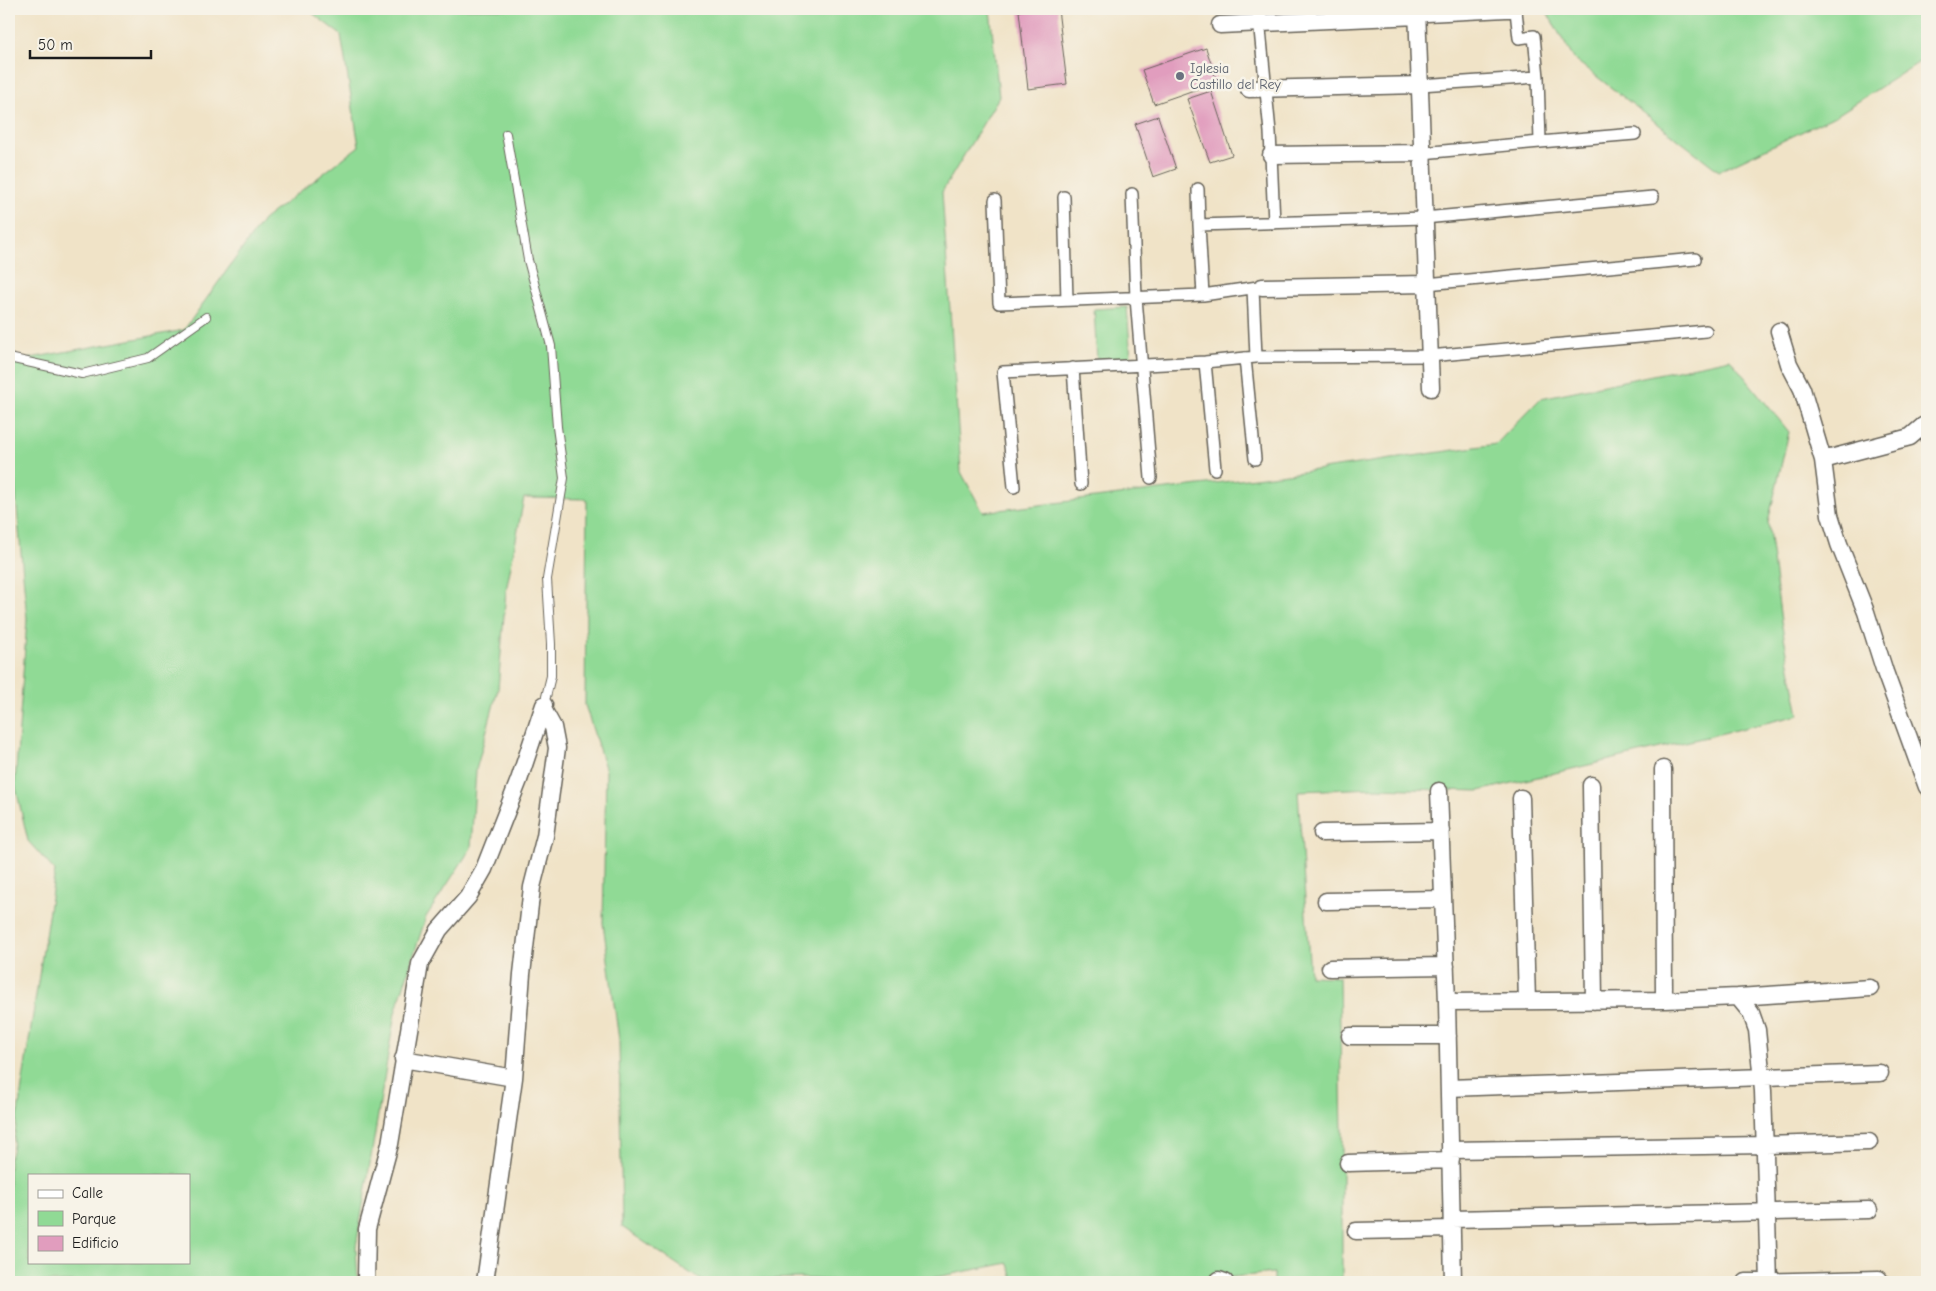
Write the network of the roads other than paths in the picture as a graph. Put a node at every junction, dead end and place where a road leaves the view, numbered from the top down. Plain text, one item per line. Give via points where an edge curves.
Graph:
1 (1417, 13) edge
2 (1259, 16) edge
3 (1220, 25) dead end
4 (1538, 77) junction
5 (1420, 85) junction
6 (1249, 89) dead end
7 (1266, 89) junction
8 (506, 134) dead end
9 (1635, 134) dead end
10 (1540, 142) junction
11 (1422, 153) junction
12 (1271, 155) junction
13 (1198, 189) dead end
14 (1132, 194) dead end
15 (1064, 197) dead end
16 (1653, 197) dead end
17 (995, 200) dead end
18 (1424, 218) junction
19 (1274, 223) junction
20 (1199, 224) junction
21 (1695, 259) dead end
22 (1426, 284) junction
23 (1258, 288) junction
24 (1203, 295) junction
25 (1136, 298) junction
26 (1067, 300) junction
27 (206, 317) dead end
28 (1706, 331) dead end
29 (1779, 331) dead end
30 (1429, 356) junction
31 (9, 358) edge
32 (1250, 358) junction
33 (1205, 362) junction
34 (1142, 365) junction
35 (1073, 368) junction
36 (1431, 388) dead end
37 (1927, 424) edge
38 (1255, 459) dead end
39 (1823, 460) junction
40 (1215, 469) dead end
41 (1151, 478) dead end
42 (1081, 484) dead end
43 (1014, 488) dead end
44 (543, 707) junction
45 (1663, 769) dead end
46 (1591, 785) dead end
47 (1927, 787) edge
48 (1439, 791) dead end
49 (1521, 798) dead end
50 (1440, 831) junction
51 (1322, 833) dead end
52 (1443, 900) junction
53 (1326, 901) dead end
54 (1446, 966) junction
55 (1330, 968) dead end
56 (1870, 988) dead end
57 (1738, 996) junction
58 (1594, 1000) junction
59 (1664, 1000) junction
60 (1528, 1001) junction
61 (1447, 1002) junction
62 (1350, 1036) dead end
63 (1448, 1036) junction
64 (403, 1060) junction
65 (1880, 1073) dead end
66 (514, 1078) junction
67 (1762, 1078) junction
68 (1449, 1088) junction
69 (1869, 1142) dead end
70 (1765, 1146) junction
71 (1450, 1155) junction
72 (1348, 1163) dead end
73 (1869, 1210) dead end
74 (1767, 1213) junction
75 (1452, 1224) junction
76 (1356, 1231) dead end
77 (1879, 1279) dead end
78 (366, 1282) edge
79 (484, 1282) edge
80 (1453, 1282) edge
81 (1746, 1282) edge
82 (1768, 1282) edge

1 - 2 street
1 - 4 street via 1516,11 1519,38 1534,36
1 - 5 street
2 - 3 street
2 - 7 street
4 - 5 street
4 - 10 street
5 - 7 street
5 - 11 street
6 - 7 street
7 - 12 street
8 - 44 lane via 528,260 551,346 564,478 547,579 550,676
9 - 10 street
10 - 11 street
11 - 12 street
11 - 18 street
12 - 19 street
13 - 20 street
14 - 25 street
15 - 26 street
16 - 18 street
17 - 26 street via 1000,303
18 - 19 street
18 - 22 street
19 - 20 street
20 - 24 street
21 - 22 street
22 - 23 street
22 - 30 street
23 - 24 street
23 - 32 street
24 - 25 street
25 - 26 street
25 - 34 street
27 - 31 lane via 148,358 82,374
28 - 30 street
29 - 39 street via 1789,364 1802,389
30 - 32 street
30 - 36 street
32 - 33 street
32 - 38 street
33 - 34 street
33 - 40 street
34 - 35 street
34 - 41 street
35 - 42 street
35 - 43 street via 1004,372
37 - 39 street via 1910,437
39 - 47 street via 1830,515 1839,544
44 - 64 street via 520,780 484,870 468,897 440,930 420,964
44 - 66 street via 553,727 557,748 545,836 532,887
45 - 59 street
46 - 58 street
48 - 50 street
49 - 60 street
50 - 51 street
50 - 52 street
52 - 53 street
52 - 54 street
54 - 55 street
54 - 61 street
56 - 57 street
57 - 59 street
57 - 67 street via 1752,1013 1757,1030
58 - 59 street
58 - 60 street
60 - 61 street
61 - 63 street
62 - 63 street
63 - 68 street
64 - 66 street
64 - 78 street via 390,1144 367,1229
65 - 67 street
66 - 79 street
67 - 68 street
67 - 70 street
68 - 71 street
69 - 70 street
70 - 71 street
70 - 74 street
71 - 72 street
71 - 75 street
73 - 74 street
74 - 75 street
74 - 82 street
75 - 76 street
75 - 80 street
77 - 82 street
81 - 82 street

